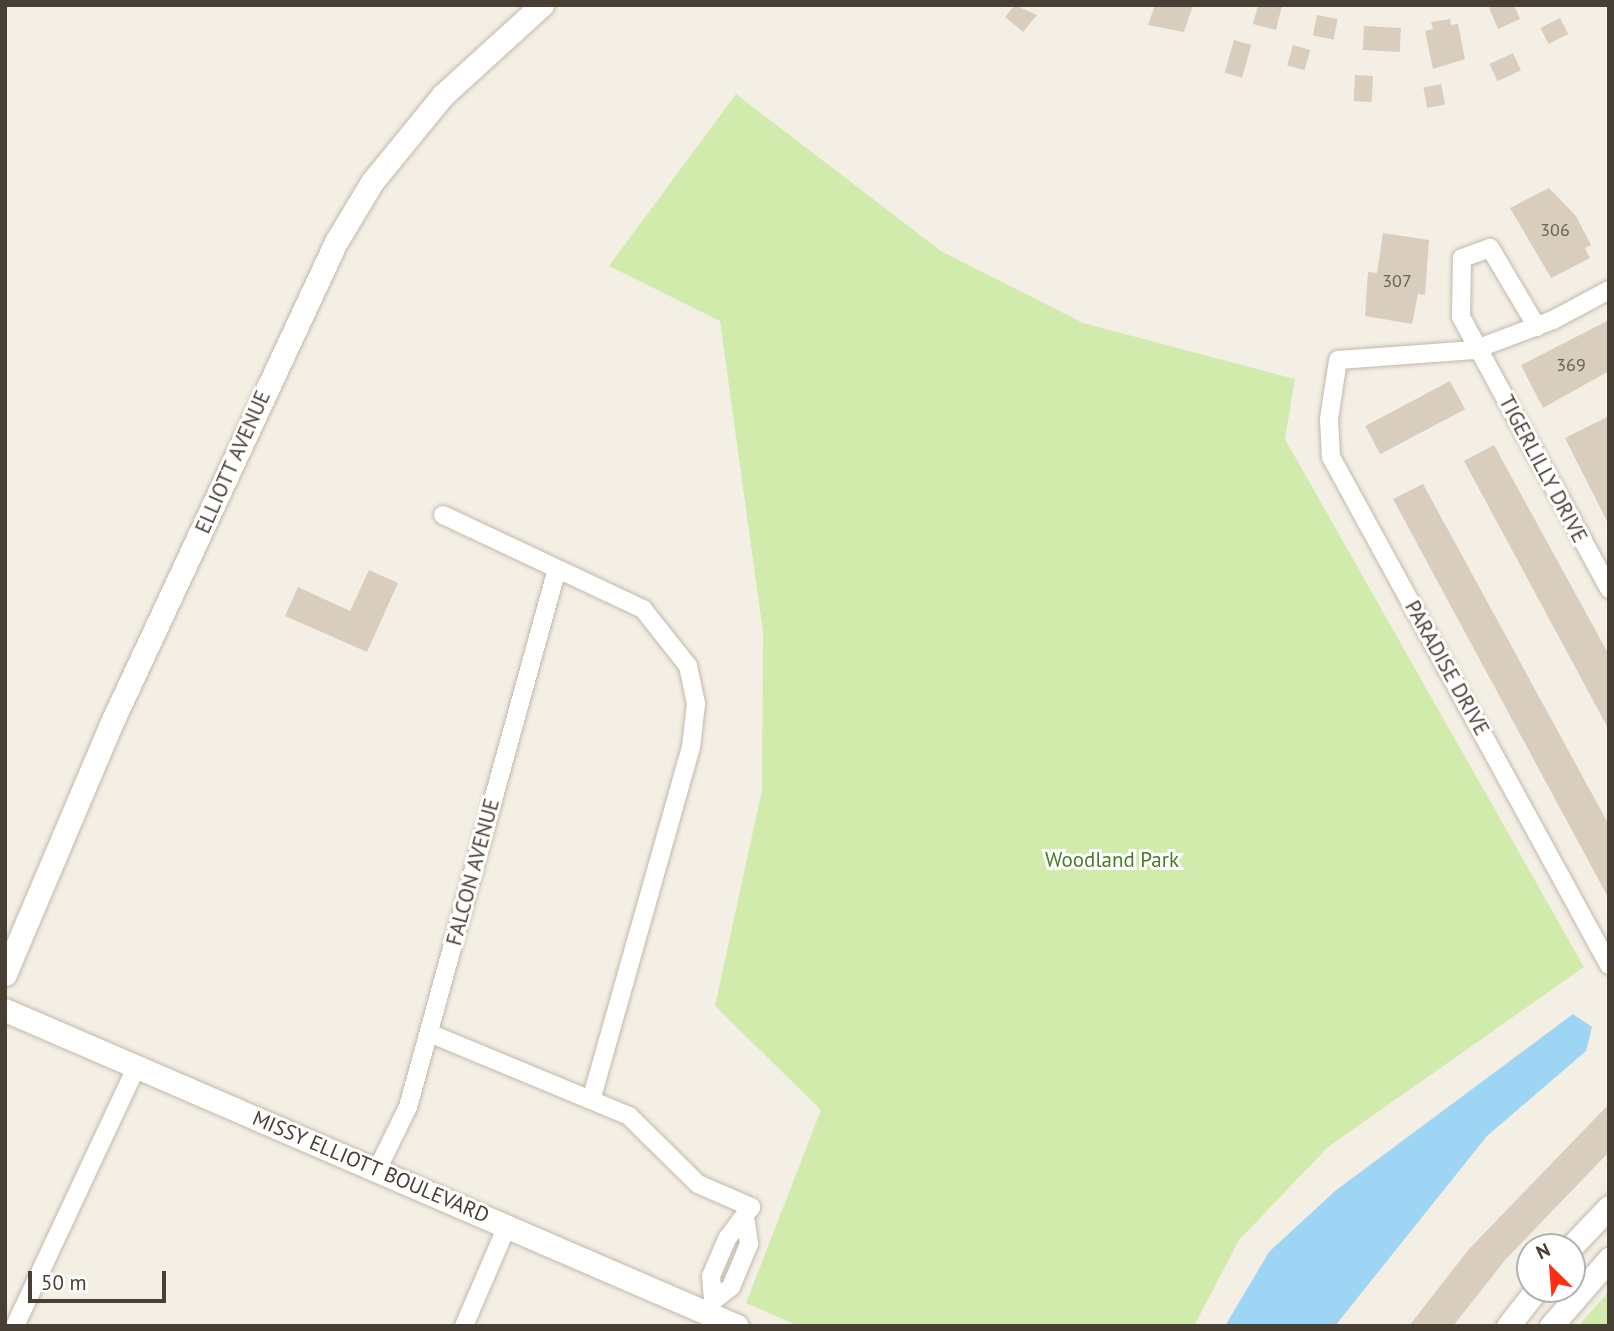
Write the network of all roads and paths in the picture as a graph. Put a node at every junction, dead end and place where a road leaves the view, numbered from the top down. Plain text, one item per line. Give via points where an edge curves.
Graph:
1 (542, 5) edge
2 (1609, 290) edge
3 (1537, 327) junction
4 (1478, 348) junction
5 (443, 515) dead end
6 (557, 569) junction
7 (1609, 589) edge
8 (1609, 965) edge
9 (5, 974) edge
10 (5, 1010) edge
11 (429, 1033) junction
12 (137, 1066) junction
13 (592, 1096) junction
14 (377, 1170) junction
15 (1609, 1207) edge
16 (507, 1226) junction
17 (1585, 1233) edge
18 (1609, 1259) edge
19 (1526, 1303) edge
20 (710, 1307) junction
21 (15, 1326) edge
22 (464, 1326) edge
23 (737, 1326) edge
24 (1508, 1326) edge
25 (1551, 1326) edge

1 - 9 street, ELLIOTT AVENUE via 443,95 380,171 340,234 111,724
2 - 3 street
3 - 4 street
3 - 4 street, TIGERLILLY DRIVE via 1495,252 1470,251 1462,258 1458,303
4 - 7 street, TIGERLILLY DRIVE
4 - 8 street, PARADISE DRIVE via 1338,360 1331,457
5 - 6 street
6 - 11 street, FALCON AVENUE
6 - 13 street via 643,608 688,666 695,704 691,747
10 - 12 street, MISSY ELLIOTT BOULEVARD
11 - 13 street
11 - 14 street, FALCON AVENUE via 408,1107
12 - 14 street, MISSY ELLIOTT BOULEVARD
12 - 21 street
13 - 20 street via 629,1116 698,1184 748,1215 727,1239 711,1276
14 - 16 street, MISSY ELLIOTT BOULEVARD
15 - 17 street
16 - 20 street, MISSY ELLIOTT BOULEVARD
16 - 22 street
18 - 25 street
19 - 24 street
20 - 23 street, MISSY ELLIOTT BOULEVARD

